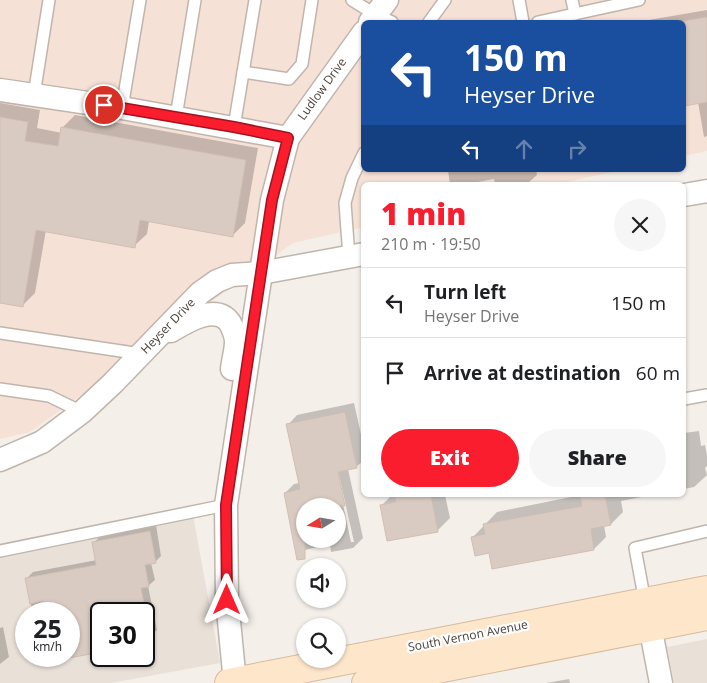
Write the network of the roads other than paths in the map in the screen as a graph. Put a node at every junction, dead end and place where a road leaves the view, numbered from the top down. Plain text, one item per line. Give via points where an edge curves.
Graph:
1 (49, 0) edge
2 (140, 0) edge
3 (195, 0) edge
4 (255, 0) edge
5 (312, 0) edge
6 (352, 0) edge
7 (445, 0) edge
8 (519, 0) edge
9 (572, 0) edge
10 (639, 0) edge
11 (625, 1) edge
12 (574, 14) junction
13 (378, 18) edge
14 (430, 20) edge
15 (523, 20) edge
16 (547, 20) edge
17 (361, 41) edge
18 (243, 72) junction
19 (0, 90) edge
20 (34, 95) junction
21 (122, 108) junction
22 (176, 118) junction
23 (234, 127) junction
24 (288, 138) junction
25 (361, 159) edge
26 (707, 194) edge
27 (686, 195) edge
28 (356, 255) edge
29 (261, 273) junction
30 (0, 333) edge
31 (146, 349) junction
32 (0, 389) edge
33 (707, 395) edge
34 (686, 399) edge
35 (82, 412) junction
36 (240, 415) junction
37 (0, 460) edge
38 (226, 505) junction
39 (707, 531) edge
40 (0, 551) edge
41 (707, 590) edge
42 (648, 614) junction
43 (707, 616) edge
44 (242, 682) edge
45 (366, 683) edge
46 (661, 683) edge

1 - 20 lane
2 - 21 lane
3 - 22 lane
4 - 18 lane
5 - 18 lane via 302,64 289,79
6 - 13 lane
7 - 14 lane
8 - 15 lane
9 - 12 lane
10 - 11 lane
11 - 12 lane
12 - 16 lane
17 - 24 street, Ludlow Drive
18 - 23 lane
19 - 20 street
20 - 21 street
21 - 22 street
22 - 23 street
23 - 24 street
24 - 29 street, Ludlow Drive via 272,200
25 - 28 lane via 345,203
26 - 27 street
28 - 29 street, Heyser Drive
29 - 31 street, Heyser Drive via 232,275 200,293
29 - 36 street, Ludlow Drive
30 - 31 lane
31 - 35 street, Heyser Drive
31 - 36 street via 190,320 218,315 227,319 234,329 236,342 230,380
32 - 35 lane via 49,396
33 - 34 lane
35 - 37 street, Heyser Drive via 42,442
36 - 38 street, Ludlow Drive
38 - 40 lane
38 - 44 street, Ludlow Drive via 227,600
39 - 42 lane via 635,548
41 - 42 main road, South Vernon Avenue
42 - 43 main road, South Vernon Avenue
42 - 44 main road, South Vernon Avenue
42 - 45 main road, South Vernon Avenue
42 - 46 street

